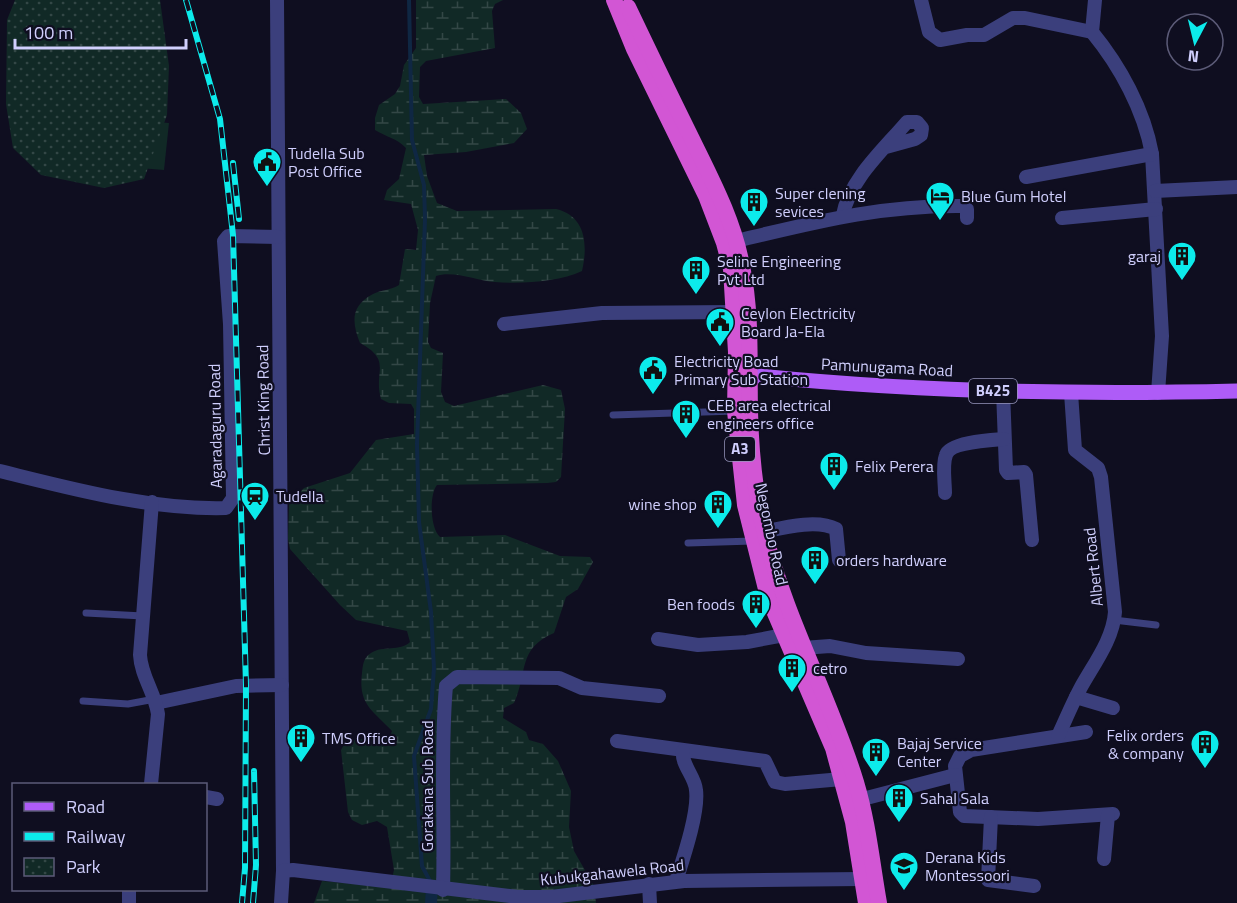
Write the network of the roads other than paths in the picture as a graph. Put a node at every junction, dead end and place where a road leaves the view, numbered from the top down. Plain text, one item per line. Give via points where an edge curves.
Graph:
1 (277, 0) edge
2 (614, 0) edge
3 (626, 0) edge
4 (921, 0) edge
5 (1095, 0) edge
6 (1092, 32) junction
7 (886, 147) dead end
8 (1152, 154) junction
9 (1026, 177) dead end
10 (1237, 187) edge
11 (1155, 191) junction
12 (1156, 209) junction
13 (843, 215) junction
14 (967, 218) dead end
15 (1062, 218) dead end
16 (278, 237) junction
17 (736, 241) junction
18 (733, 312) junction
19 (504, 324) dead end
20 (743, 374) junction
21 (1003, 391) junction
22 (1071, 393) junction
23 (1158, 393) junction
24 (1237, 395) edge
25 (735, 411) junction
26 (613, 415) dead end
27 (1004, 439) junction
28 (0, 471) edge
29 (945, 493) dead end
30 (152, 502) junction
31 (756, 535) junction
32 (1032, 540) dead end
33 (688, 543) dead end
34 (839, 560) dead end
35 (86, 614) dead end
36 (143, 616) junction
37 (1114, 620) junction
38 (1156, 626) dead end
39 (784, 635) junction
40 (658, 639) dead end
41 (803, 648) junction
42 (958, 660) dead end
43 (282, 685) junction
44 (659, 696) dead end
45 (1076, 697) junction
46 (83, 701) dead end
47 (156, 701) junction
48 (1113, 708) dead end
49 (1086, 732) dead end
50 (1058, 736) junction
51 (617, 741) dead end
52 (683, 751) junction
53 (955, 775) junction
54 (842, 779) junction
55 (151, 783) edge
56 (855, 801) junction
57 (991, 817) junction
58 (1104, 859) dead end
59 (283, 871) junction
60 (862, 879) junction
61 (676, 881) junction
62 (649, 884) junction
63 (1034, 886) dead end
64 (441, 890) junction
65 (281, 903) edge
66 (651, 903) edge
67 (866, 903) edge
68 (879, 903) edge

1 - 16 street, Christ King Road
2 - 18 highway, Negombo Road / A3 via 634,50 706,196 731,269
3 - 17 highway, Negombo Road / A3 via 718,193
4 - 6 street via 929,32 940,40 984,35 1013,18
5 - 6 street
6 - 8 street via 1110,54 1131,94 1148,131
7 - 13 street via 858,183
8 - 9 street
8 - 11 street
10 - 11 street
11 - 12 street
12 - 15 street
12 - 23 street via 1162,336
13 - 14 street via 903,207 957,206 967,209
13 - 17 street
16 - 30 street, Agaradaguru Road via 240,234 224,241 230,324 233,498 226,508
16 - 43 street, Christ King Road
17 - 20 highway, Negombo Road / A3 via 750,334
18 - 19 street via 602,313
18 - 20 highway, Negombo Road / A3
20 - 21 main road, Pamunugama Road / B425 via 818,382
20 - 25 highway, Negombo Road / A3
20 - 31 highway, Negombo Road / A3 via 754,472
21 - 22 main road, Pamunugama Road / B425
21 - 27 street
22 - 23 main road, Pamunugama Road / B425
22 - 37 street, Albert Road via 1076,452 1098,468 1101,477
23 - 24 main road, Pamunugama Road / B425
25 - 26 lane
25 - 31 highway, Negombo Road / A3 via 742,484
27 - 29 street via 950,449 945,455
27 - 32 street via 1006,470 1026,475
28 - 30 street, Agaradaguru Road
30 - 36 street
31 - 33 lane
31 - 34 street via 812,525 831,526 836,529
31 - 39 highway, Negombo Road / A3 via 768,597
31 - 41 highway, Negombo Road / A3
35 - 36 lane
36 - 47 street via 140,665
37 - 38 lane
37 - 45 street, Albert Road
39 - 40 street via 698,645
39 - 54 highway, Negombo Road / A3 via 823,722
41 - 42 street via 830,646 866,653
41 - 56 highway, Negombo Road / A3 via 834,720
43 - 47 street via 236,686
43 - 59 street, Christ King Road
44 - 64 street, Gorakana Sub Road via 582,688 559,678 457,677 450,681 446,686 441,772 445,838
45 - 48 street
45 - 50 street, Albert Road
46 - 47 lane
47 - 55 street
49 - 50 street
50 - 53 street via 971,750 957,761
51 - 52 street
52 - 54 street via 765,761 775,782 785,784
52 - 61 street via 698,804
53 - 56 street
53 - 57 street via 962,814
54 - 56 highway, Negombo Road / A3
56 - 60 highway, Negombo Road / A3
56 - 68 highway, Negombo Road / A3
57 - 58 street via 1038,819 1111,814
57 - 63 street via 987,880
59 - 64 street, Kubukgahawela Road
59 - 65 street
60 - 61 street, Kubukgahawela Road
60 - 67 highway, Negombo Road / A3
61 - 62 street, Kubukgahawela Road
62 - 64 street, Kubukgahawela Road via 551,897
62 - 66 street

